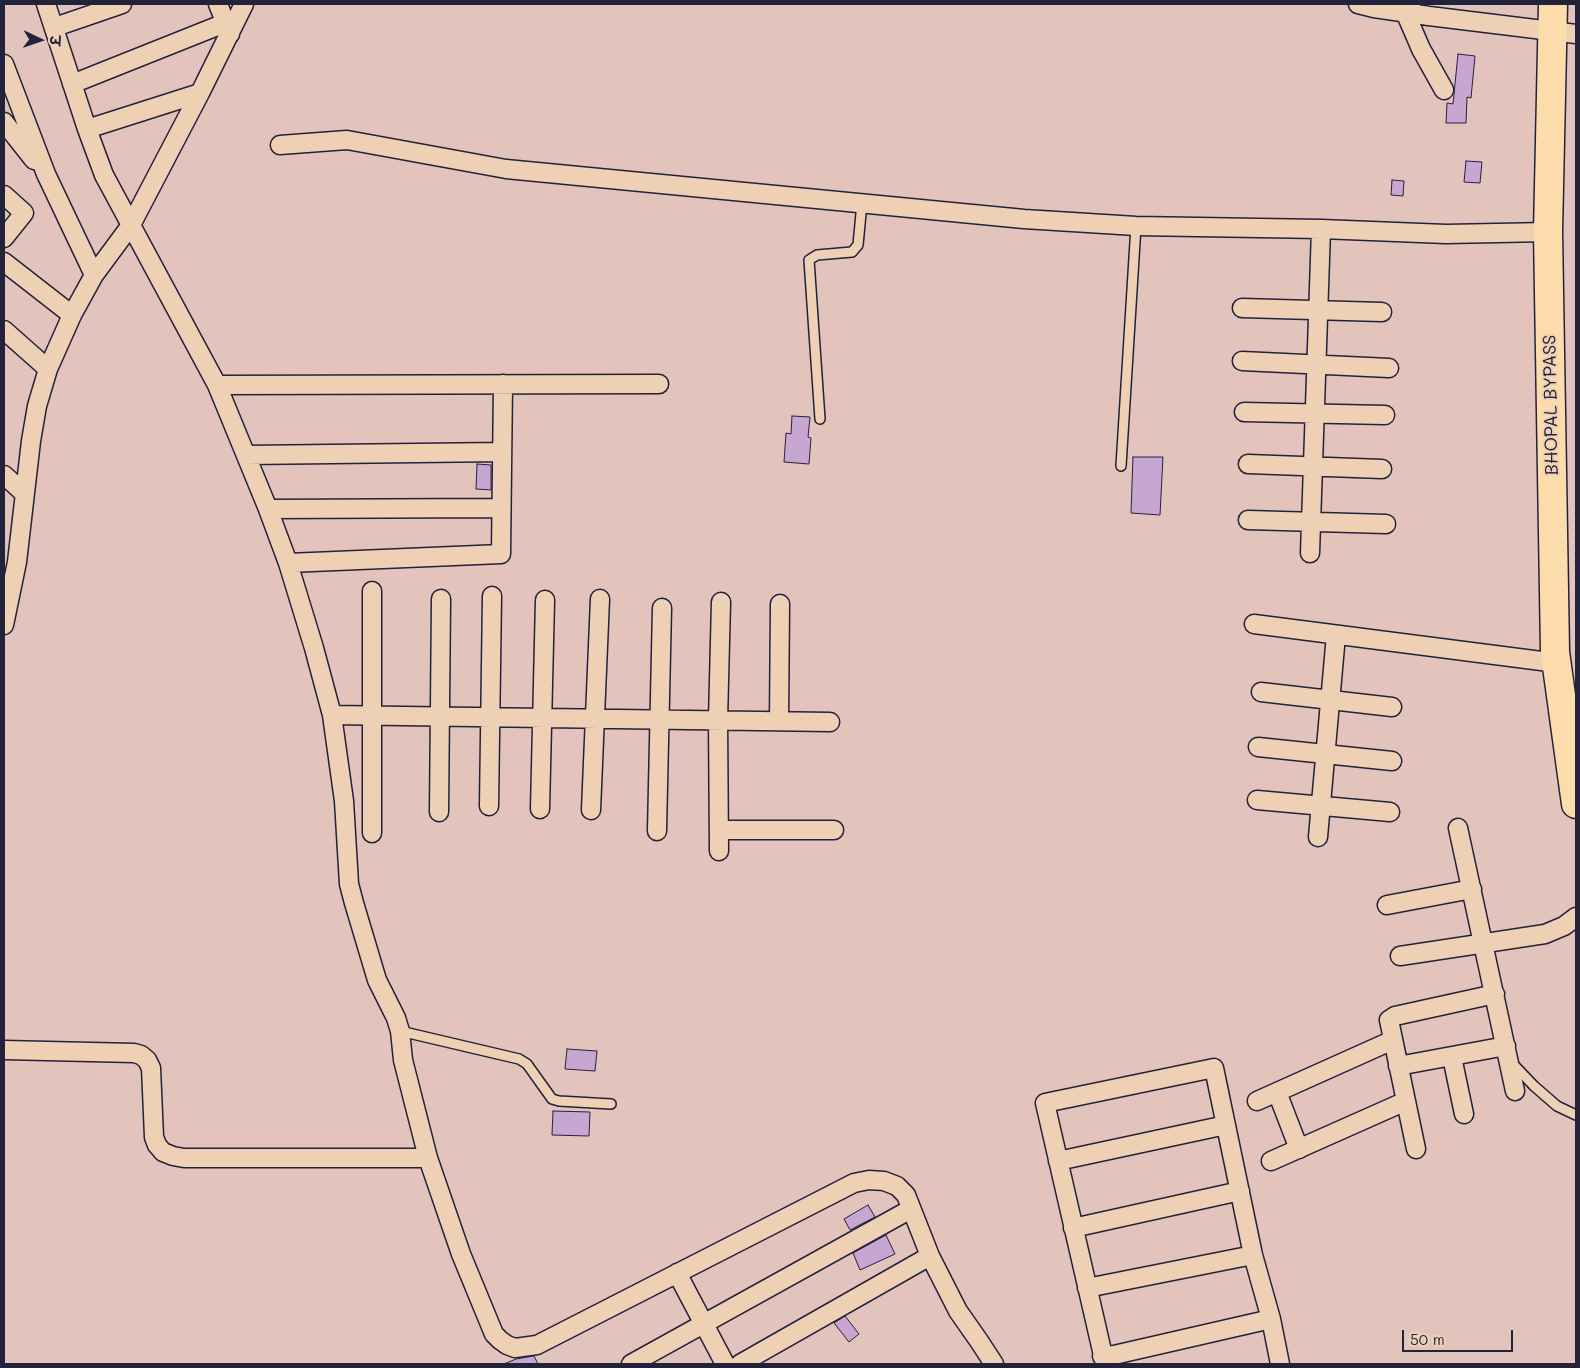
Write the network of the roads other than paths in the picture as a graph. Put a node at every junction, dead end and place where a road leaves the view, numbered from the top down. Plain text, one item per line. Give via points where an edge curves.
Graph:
1 (46, 4) edge
2 (122, 4) edge
3 (218, 4) edge
4 (244, 4) edge
5 (1358, 4) edge
6 (1553, 4) edge
7 (1406, 8) edge
8 (55, 27) junction
9 (227, 28) junction
10 (1564, 32) edge
11 (4, 64) edge
12 (72, 84) junction
13 (1444, 90) dead end
14 (200, 93) junction
15 (4, 122) edge
16 (87, 129) junction
17 (280, 145) dead end
18 (46, 174) junction
19 (4, 196) edge
20 (862, 203) junction
21 (132, 225) junction
22 (1136, 226) junction
23 (1321, 229) junction
24 (1548, 232) junction
25 (4, 238) edge
26 (4, 262) edge
27 (94, 275) junction
28 (1242, 308) dead end
29 (1318, 310) junction
30 (1382, 312) dead end
31 (72, 315) junction
32 (4, 330) edge
33 (1242, 361) dead end
34 (1316, 364) junction
35 (1390, 368) dead end
36 (48, 369) junction
37 (503, 384) junction
38 (659, 384) dead end
39 (218, 385) junction
40 (1244, 412) dead end
41 (1315, 414) junction
42 (1385, 415) dead end
43 (820, 419) dead end
44 (502, 452) junction
45 (246, 455) junction
46 (1248, 464) dead end
47 (1121, 466) dead end
48 (1313, 466) junction
49 (1382, 469) dead end
50 (4, 475) edge
51 (25, 494) junction
52 (268, 508) junction
53 (501, 508) junction
54 (1248, 520) dead end
55 (1311, 522) junction
56 (1386, 524) dead end
57 (1310, 553) dead end
58 (288, 562) junction
59 (372, 591) dead end
60 (492, 596) dead end
61 (441, 599) dead end
62 (600, 599) dead end
63 (546, 600) dead end
64 (721, 602) dead end
65 (780, 604) dead end
66 (662, 608) dead end
67 (1254, 624) dead end
68 (4, 625) edge
69 (1336, 635) junction
70 (1557, 663) junction
71 (1261, 692) dead end
72 (1330, 700) junction
73 (1392, 707) dead end
74 (332, 714) junction
75 (371, 715) junction
76 (439, 716) junction
77 (491, 717) junction
78 (542, 718) junction
79 (594, 718) junction
80 (660, 720) junction
81 (718, 720) junction
82 (779, 721) junction
83 (830, 722) dead end
84 (1258, 747) dead end
85 (1325, 754) junction
86 (1392, 761) dead end
87 (1257, 800) dead end
88 (1576, 804) edge
89 (489, 806) dead end
90 (1320, 806) junction
91 (540, 808) dead end
92 (591, 810) dead end
93 (439, 812) dead end
94 (1390, 812) dead end
95 (1458, 828) dead end
96 (719, 830) junction
97 (834, 830) dead end
98 (657, 831) dead end
99 (372, 833) dead end
100 (1318, 837) dead end
101 (719, 851) dead end
102 (1472, 889) junction
103 (1387, 906) dead end
104 (1576, 917) edge
105 (1483, 943) junction
106 (1400, 956) dead end
107 (1495, 994) junction
108 (400, 1031) junction
109 (1393, 1040) junction
110 (4, 1050) edge
111 (1507, 1054) junction
112 (1452, 1056) junction
113 (1398, 1066) junction
114 (1515, 1091) dead end
115 (1277, 1092) junction
116 (1257, 1101) dead end
117 (1406, 1101) junction
118 (611, 1104) dead end
119 (1464, 1114) dead end
120 (1576, 1115) edge
121 (1226, 1125) junction
122 (1299, 1149) junction
123 (1416, 1149) dead end
124 (428, 1158) junction
125 (1058, 1162) junction
126 (1271, 1162) dead end
127 (1240, 1191) junction
128 (911, 1209) junction
129 (1073, 1228) junction
130 (930, 1256) junction
131 (1253, 1256) junction
132 (677, 1273) junction
133 (1087, 1288) junction
134 (1271, 1319) junction
135 (704, 1324) junction
136 (1107, 1358) edge
137 (631, 1364) edge
138 (725, 1364) edge
139 (740, 1364) edge
140 (994, 1364) edge
141 (1130, 1364) edge
142 (1280, 1364) edge

1 - 8 street
2 - 8 street
3 - 9 street
4 - 9 street
5 - 7 street
6 - 10 highway, BHOPAL BYPASS
7 - 10 street
7 - 13 street via 1421,49
8 - 12 street
9 - 12 street
9 - 14 street
10 - 24 highway, BHOPAL BYPASS
11 - 18 street
12 - 16 street
14 - 16 street
14 - 21 street
15 - 18 street
16 - 21 street via 104,175
17 - 20 street via 347,140 506,168
18 - 27 street
19 - 25 street via 24,213
20 - 22 street
20 - 43 lane via 858,245 852,252 817,255 810,260
21 - 27 street
21 - 39 street
22 - 23 street
22 - 47 lane
23 - 24 street via 1446,234
23 - 29 street
24 - 70 highway, BHOPAL BYPASS
26 - 31 street
27 - 31 street
28 - 29 street
29 - 30 street
29 - 34 street
31 - 36 street
32 - 36 street
33 - 34 street
34 - 35 street
34 - 41 street
36 - 51 street via 33,433
37 - 38 street
37 - 39 street
37 - 44 street
39 - 45 street
40 - 41 street
41 - 42 street
41 - 48 street
44 - 45 street
44 - 53 street
45 - 52 street
46 - 48 street
48 - 49 street
48 - 55 street
50 - 51 street
51 - 68 street via 17,562
52 - 53 street
52 - 58 street
53 - 58 street via 501,554
54 - 55 street
55 - 56 street
55 - 57 street
58 - 74 street
59 - 75 street
60 - 77 street
61 - 76 street
62 - 79 street
63 - 78 street
64 - 81 street
65 - 82 street
66 - 80 street
67 - 69 street
69 - 70 street
69 - 72 street
70 - 88 highway, BHOPAL BYPASS
71 - 72 street
72 - 73 street
72 - 85 street
74 - 75 street
74 - 108 street via 344,801 349,884 377,980
75 - 76 street
75 - 99 street
76 - 77 street
76 - 93 street
77 - 78 street
77 - 89 street
78 - 79 street
78 - 91 street
79 - 80 street
79 - 92 street
80 - 81 street
80 - 98 street
81 - 82 street
81 - 96 street
82 - 83 street
84 - 85 street
85 - 86 street
85 - 90 street
87 - 90 street
90 - 94 street
90 - 100 street
95 - 102 street
96 - 97 street
96 - 101 street
102 - 103 street
102 - 105 street
104 - 105 street via 1545,934
105 - 106 street
105 - 107 street
107 - 109 street via 1395,1016 1389,1020
107 - 111 street
108 - 118 lane via 519,1059 530,1068 552,1098 559,1101
108 - 124 street via 403,1060
109 - 113 street
109 - 115 street
110 - 124 street via 141,1055 151,1068 154,1137 163,1152 173,1156
111 - 112 street
111 - 114 street
111 - 120 lane via 1534,1086 1557,1106
112 - 113 street
112 - 119 street
113 - 117 street
115 - 116 street
115 - 122 street
117 - 122 street
117 - 123 street
121 - 125 street
121 - 125 street via 1214,1068 1045,1103
121 - 127 street
122 - 126 street
124 - 132 street via 461,1254 494,1334 507,1345 526,1348 536,1345
125 - 129 street
127 - 129 street
127 - 131 street
128 - 130 street
128 - 132 street via 906,1195 897,1186 869,1180 854,1183
128 - 135 street
129 - 133 street
130 - 139 street
130 - 140 street via 958,1311
131 - 133 street
131 - 134 street
132 - 135 street
133 - 136 street
134 - 136 street
134 - 142 street
135 - 137 street
135 - 138 street
136 - 141 street

